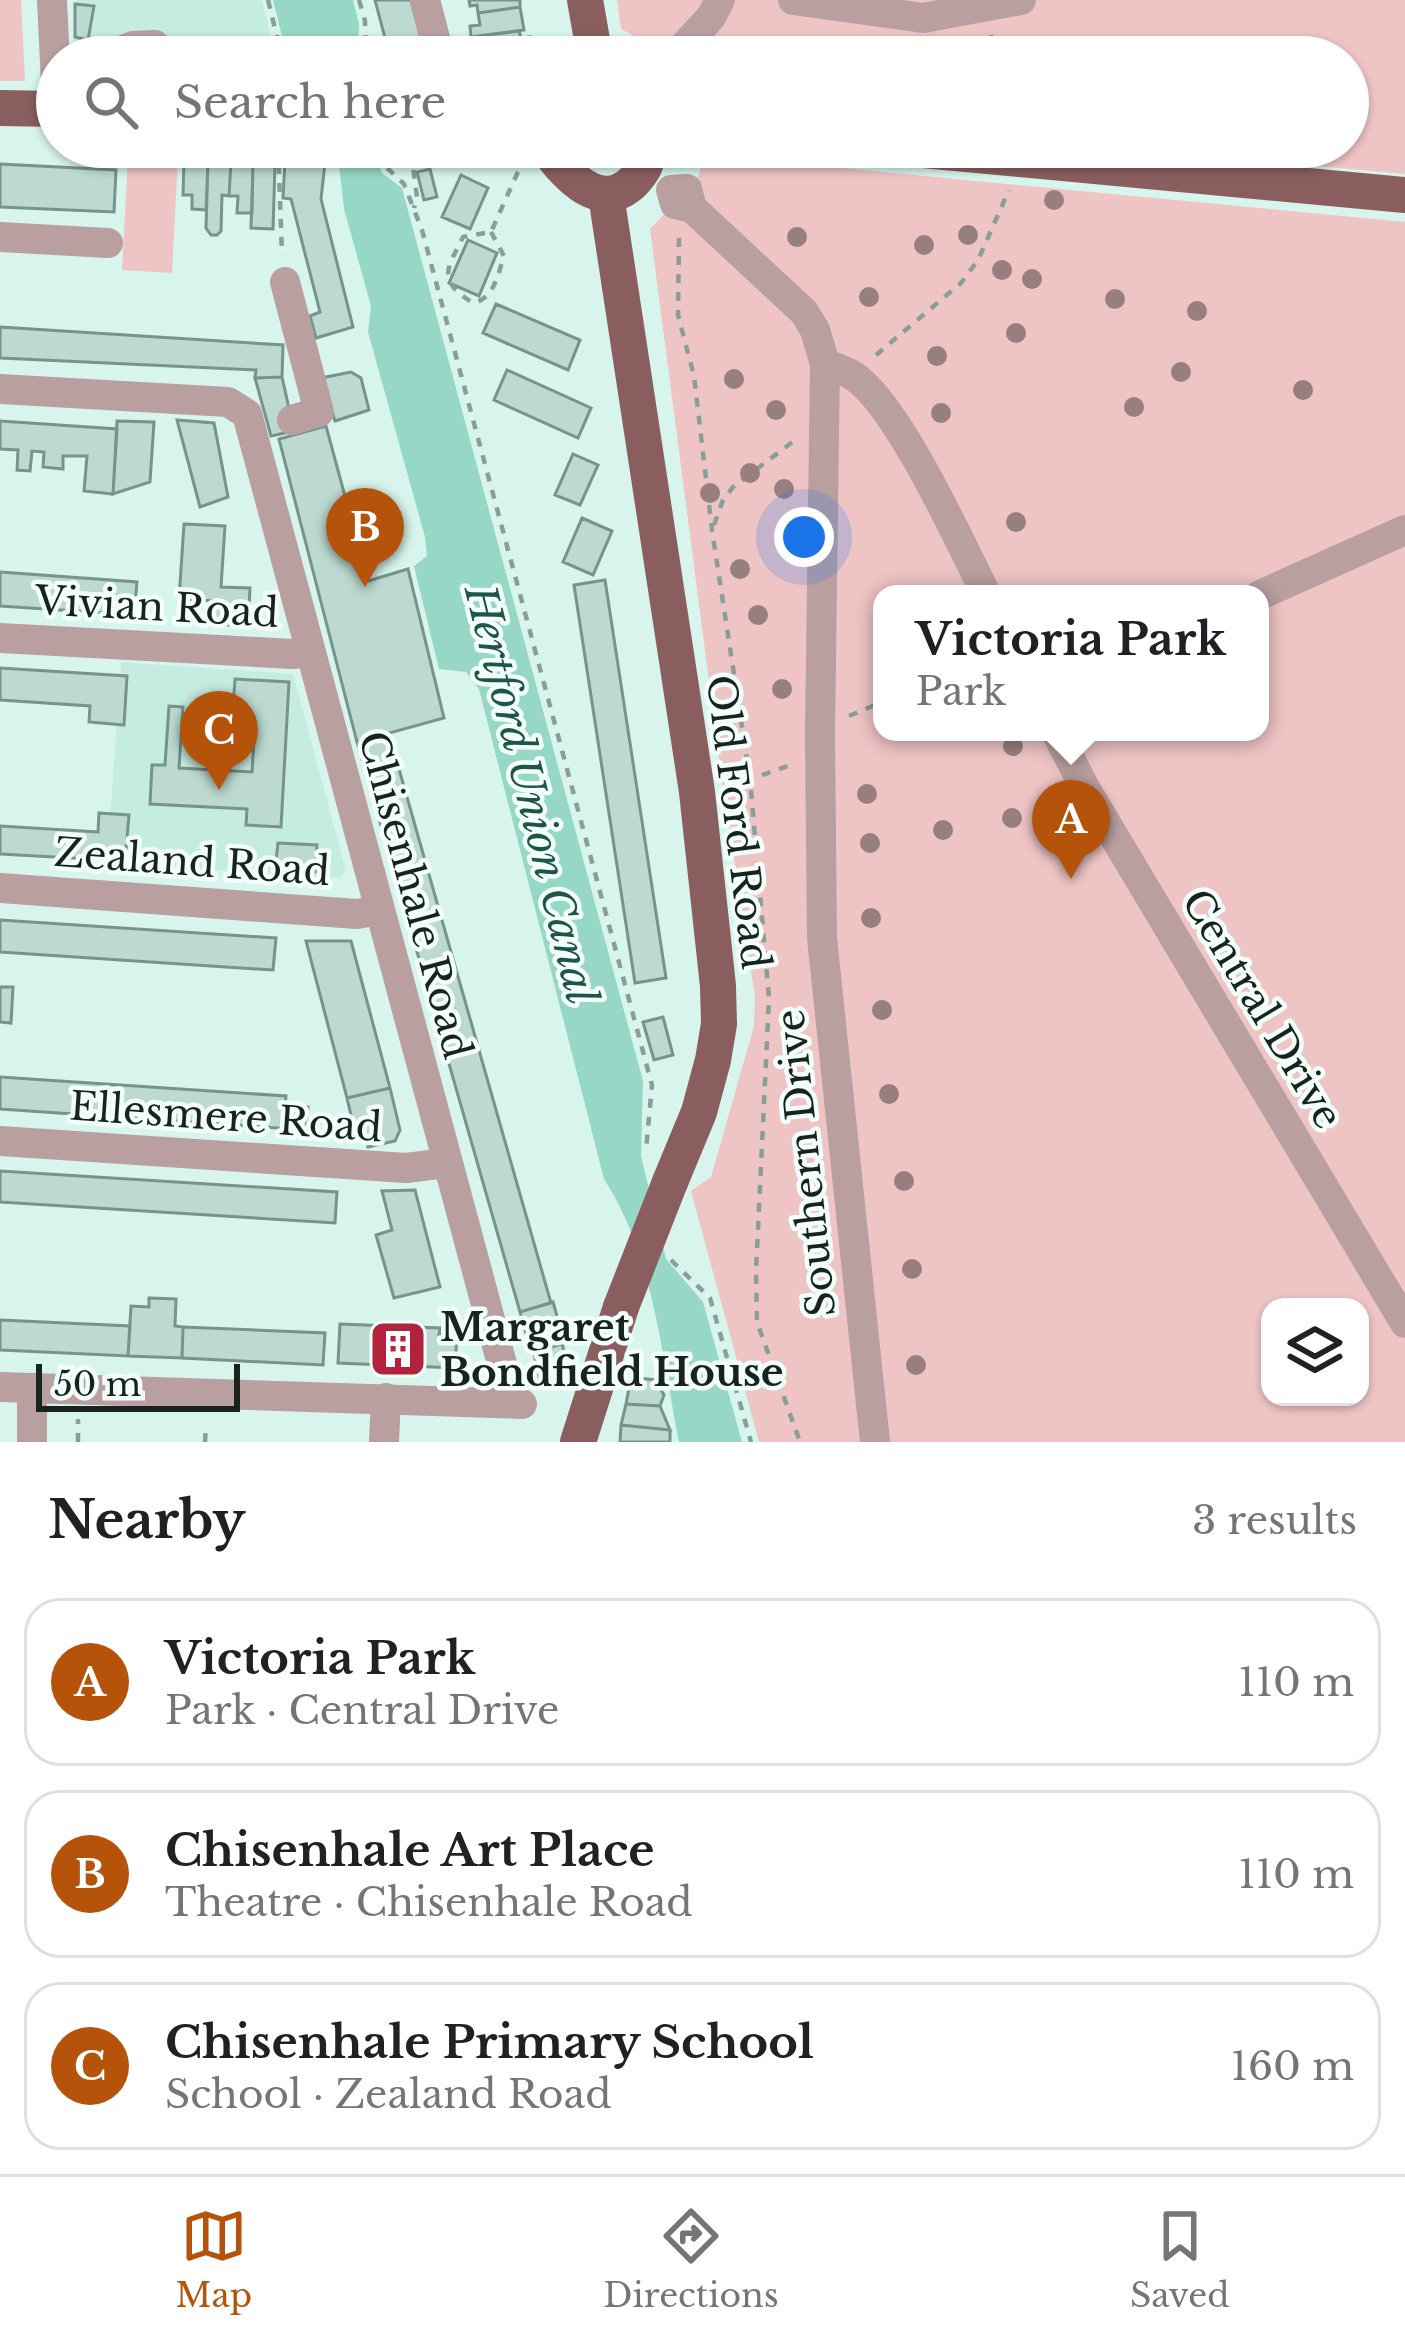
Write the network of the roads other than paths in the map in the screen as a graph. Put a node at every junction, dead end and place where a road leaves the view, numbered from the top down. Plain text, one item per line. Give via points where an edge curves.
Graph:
1 (52, 0) edge
2 (425, 0) edge
3 (585, 0) edge
4 (720, 0) edge
5 (793, 0) edge
6 (1021, 0) edge
7 (54, 36) edge
8 (434, 36) edge
9 (592, 36) edge
10 (692, 36) edge
11 (36, 96) edge
12 (0, 108) edge
13 (555, 168) edge
14 (646, 168) edge
15 (1116, 168) edge
16 (606, 195) junction
17 (1405, 195) edge
18 (686, 216) road end
19 (0, 237) edge
20 (108, 243) dead end
21 (285, 282) road end
22 (839, 369) junction
23 (0, 389) edge
24 (264, 422) junction
25 (1405, 530) edge
26 (982, 585) edge
27 (1269, 591) edge
28 (0, 638) edge
29 (310, 652) junction
30 (1060, 741) edge
31 (0, 888) edge
32 (379, 910) junction
33 (0, 1141) edge
34 (449, 1174) junction
35 (1405, 1323) edge
36 (0, 1387) edge
37 (32, 1388) junction
38 (386, 1398) junction
39 (32, 1442) edge
40 (384, 1442) edge
41 (578, 1442) edge
42 (875, 1442) edge

1 - 7 street
2 - 8 street
3 - 9 main road
4 - 10 street
5 - 6 street via 923,18
11 - 12 main road
13 - 16 main road
14 - 16 main road via 626,189
15 - 17 main road
16 - 41 main road, Old Ford Road, bridge via 697,793 719,1024 699,1112
18 - 22 street, Southern Drive via 804,312
19 - 20 street
21 - 24 street via 320,412
22 - 26 street via 886,409
22 - 42 street, Southern Drive via 825,432 822,938
23 - 24 street via 228,402
24 - 29 street, Chisenhale Road
25 - 27 street
28 - 29 street, Vivian Road
29 - 32 street, Chisenhale Road
30 - 35 street, Central Drive
31 - 32 street, Zealand Road
32 - 34 street, Chisenhale Road
33 - 34 street, Ellesmere Road
34 - 38 street, Chisenhale Road via 514,1404
36 - 37 street
37 - 38 street
37 - 39 street
38 - 40 street

